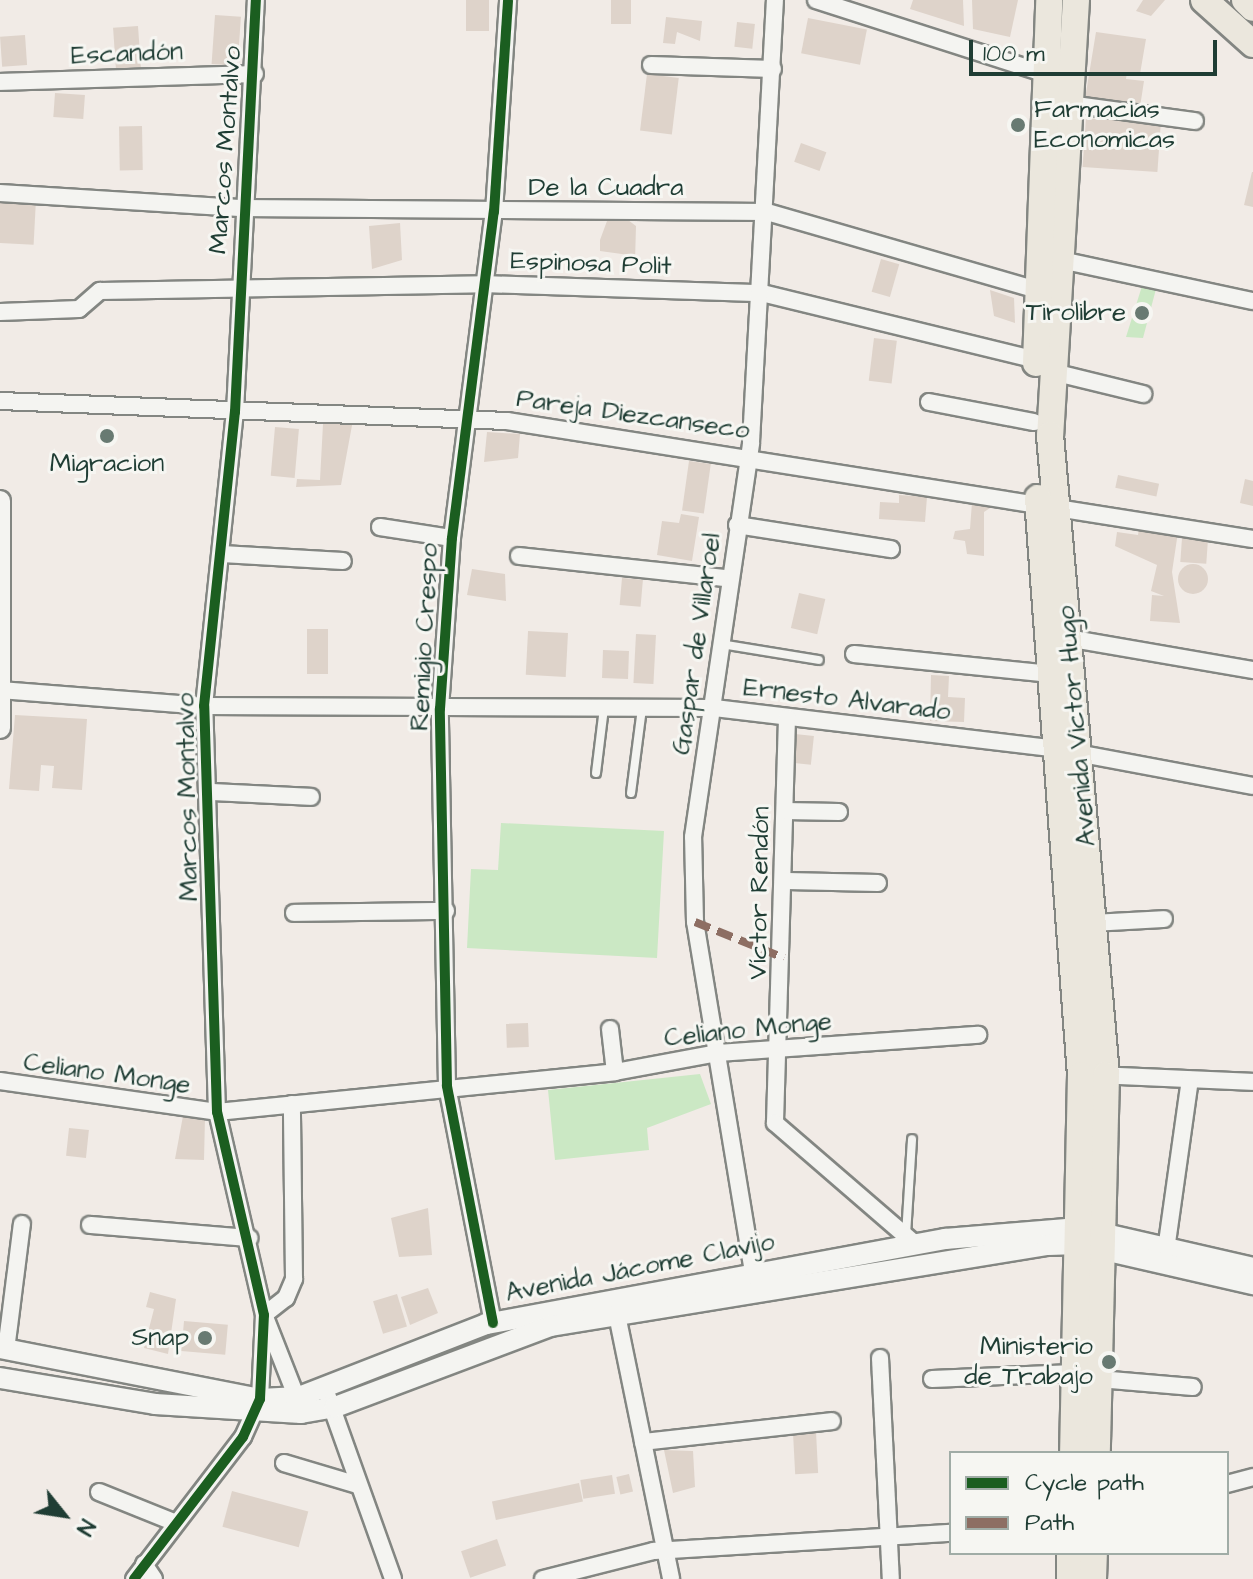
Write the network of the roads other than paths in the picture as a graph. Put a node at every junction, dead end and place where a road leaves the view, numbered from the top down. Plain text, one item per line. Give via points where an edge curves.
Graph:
1 (256, 0) edge
2 (508, 0) edge
3 (775, 0) edge
4 (816, 0) edge
5 (1049, 0) edge
6 (1076, 0) edge
7 (1204, 0) edge
8 (1245, 0) edge
9 (1253, 8) edge
10 (1253, 44) edge
11 (651, 65) dead end
12 (773, 69) junction
13 (255, 74) junction
14 (0, 82) edge
15 (1062, 86) junction
16 (1195, 121) dead end
17 (0, 193) edge
18 (240, 208) junction
19 (494, 212) junction
20 (767, 212) junction
21 (1061, 260) junction
22 (484, 284) junction
23 (240, 291) junction
24 (1047, 292) junction
25 (762, 293) junction
26 (1253, 301) edge
27 (0, 312) edge
28 (1044, 366) junction
29 (1143, 394) dead end
30 (0, 401) edge
31 (929, 402) dead end
32 (235, 412) junction
33 (468, 418) junction
34 (1034, 422) junction
35 (750, 456) junction
36 (0, 501) edge
37 (1047, 505) junction
38 (737, 525) junction
39 (380, 527) dead end
40 (452, 538) junction
41 (1253, 539) edge
42 (891, 549) dead end
43 (222, 554) junction
44 (519, 556) dead end
45 (343, 561) dead end
46 (726, 578) junction
47 (1073, 639) junction
48 (720, 644) junction
49 (854, 654) dead end
50 (819, 660) dead end
51 (1253, 670) edge
52 (1051, 674) junction
53 (2, 690) edge
54 (204, 706) junction
55 (604, 707) junction
56 (642, 707) junction
57 (714, 708) junction
58 (440, 709) junction
59 (787, 718) junction
60 (0, 728) edge
61 (1056, 749) junction
62 (1082, 755) junction
63 (596, 773) dead end
64 (1253, 786) edge
65 (210, 792) junction
66 (631, 793) dead end
67 (311, 797) dead end
68 (785, 811) junction
69 (839, 812) dead end
70 (787, 881) junction
71 (878, 883) dead end
72 (446, 911) junction
73 (294, 913) dead end
74 (1164, 919) dead end
75 (1091, 923) junction
76 (610, 1029) dead end
77 (978, 1035) dead end
78 (781, 1047) junction
79 (718, 1053) junction
80 (615, 1072) junction
81 (1094, 1075) junction
82 (1190, 1080) junction
83 (0, 1081) edge
84 (1253, 1082) edge
85 (447, 1086) junction
86 (292, 1104) junction
87 (217, 1112) junction
88 (912, 1139) dead end
89 (22, 1224) dead end
90 (90, 1225) dead end
91 (249, 1238) junction
92 (1091, 1238) junction
93 (910, 1240) junction
94 (1165, 1254) junction
95 (1253, 1268) edge
96 (755, 1280) junction
97 (1253, 1284) edge
98 (264, 1315) junction
99 (617, 1315) junction
100 (493, 1323) junction
101 (3, 1349) edge
102 (880, 1358) dead end
103 (1086, 1376) junction
104 (0, 1378) edge
105 (932, 1379) dead end
106 (1193, 1387) dead end
107 (330, 1400) junction
108 (300, 1405) junction
109 (258, 1407) junction
110 (832, 1421) dead end
111 (643, 1442) junction
112 (1073, 1451) edge
113 (1097, 1451) edge
114 (284, 1463) dead end
115 (1253, 1477) edge
116 (1229, 1483) edge
117 (358, 1485) junction
118 (99, 1492) dead end
119 (176, 1523) junction
120 (949, 1533) edge
121 (889, 1536) junction
122 (663, 1551) junction
123 (1070, 1555) edge
124 (1094, 1555) edge
125 (144, 1564) junction
126 (134, 1579) edge
127 (154, 1579) edge
128 (393, 1579) edge
129 (543, 1579) edge
130 (671, 1579) edge
131 (891, 1579) edge
132 (1070, 1579) edge
133 (1093, 1579) edge

1 - 13 street, Marcos Montalvo
2 - 19 street, Remigio Crespo
3 - 12 street, Gaspar de Villaroel
4 - 15 street
5 - 15 main road, Avenida Victor Hugo
6 - 15 main road, Avenida Victor Hugo
7 - 10 main road
8 - 9 main road
11 - 12 street
12 - 20 street, Gaspar de Villaroel
13 - 14 street, Escandón
13 - 18 street, Marcos Montalvo
15 - 16 street
15 - 21 main road, Avenida Victor Hugo
15 - 24 main road, Avenida Victor Hugo
17 - 18 street, De la Cuadra
18 - 19 street, De la Cuadra
18 - 23 street, Marcos Montalvo
19 - 20 street, De la Cuadra
19 - 22 street, Remigio Crespo
20 - 24 street, De la Cuadra
20 - 25 street, Gaspar de Villaroel
21 - 24 main road, Avenida Victor Hugo
21 - 26 street
22 - 23 street, Espinosa Polit
22 - 25 street, Espinosa Polit
22 - 33 street, Remigio Crespo
23 - 27 street, Espinosa Polit via 100,291 79,309
23 - 32 street, Marcos Montalvo
24 - 28 main road, Avenida Victor Hugo
25 - 28 street, Espinosa Polit
25 - 35 street, Gaspar de Villaroel
28 - 29 street, Espinosa Polit
28 - 34 main road, Avenida Victor Hugo
28 - 37 main road, Avenida Victor Hugo
30 - 32 street, Pareja Diezcanseco
31 - 34 street
32 - 33 street, Pareja Diezcanseco
32 - 43 street, Marcos Montalvo
33 - 35 street, Pareja Diezcanseco
33 - 40 street, Remigio Crespo
34 - 37 main road, Avenida Victor Hugo
35 - 37 street, Pareja Diezcanseco
35 - 38 street, Gaspar de Villaroel
36 - 53 street
37 - 41 street, Pareja Diezcanseco
37 - 47 main road, Avenida Victor Hugo
37 - 52 main road, Avenida Victor Hugo
38 - 42 street
38 - 46 street, Gaspar de Villaroel
39 - 40 street
40 - 58 street, Remigio Crespo
43 - 45 street
43 - 54 street, Marcos Montalvo
44 - 46 street
46 - 48 street, Gaspar de Villaroel
47 - 51 street
47 - 62 main road, Avenida Victor Hugo
48 - 50 lane
48 - 57 street, Gaspar de Villaroel
49 - 52 street
52 - 61 main road, Avenida Victor Hugo
53 - 54 street, Ernesto Alvarado
53 - 60 street
54 - 58 street, Ernesto Alvarado
54 - 65 street, Marcos Montalvo
55 - 56 street, Ernesto Alvarado
55 - 58 street, Ernesto Alvarado
55 - 63 lane
56 - 57 street, Ernesto Alvarado
56 - 66 lane
57 - 59 street, Ernesto Alvarado
57 - 79 street, Gaspar de Villaroel via 693,837 692,890
58 - 72 street, Remigio Crespo
59 - 61 street, Ernesto Alvarado
59 - 68 street, Víctor Rendón
61 - 62 street, Ernesto Alvarado
61 - 81 main road, Avenida Victor Hugo
62 - 64 street, Ernesto Alvarado
62 - 75 main road, Avenida Victor Hugo
65 - 67 street
65 - 87 street, Marcos Montalvo
68 - 69 street
68 - 70 street, Víctor Rendón
70 - 71 street
70 - 78 street, Víctor Rendón
72 - 73 street
72 - 85 street, Remigio Crespo
74 - 75 street
75 - 81 main road, Avenida Victor Hugo
76 - 80 street
77 - 78 street, Celiano Monge
78 - 79 street, Celiano Monge
78 - 93 street, Víctor Rendón via 773,1107 782,1136
79 - 80 street, Celiano Monge
79 - 96 street, Gaspar de Villaroel
80 - 85 street, Celiano Monge
81 - 82 street
81 - 92 main road, Avenida Victor Hugo
82 - 84 street
82 - 94 street
83 - 87 street, Celiano Monge
85 - 86 street, Celiano Monge
85 - 100 street, Remigio Crespo
86 - 87 street, Celiano Monge
86 - 98 street via 294,1279 286,1298
87 - 91 street, Marcos Montalvo
88 - 93 lane
89 - 101 street
90 - 91 street
91 - 98 street, Marcos Montalvo
92 - 93 street, Avenida Jácome Clavijo
92 - 94 street, Avenida Jácome Clavijo
92 - 96 street, Avenida Jácome Clavijo
92 - 103 main road, Avenida Victor Hugo
93 - 96 street, Avenida Jácome Clavijo
94 - 95 street, Avenida Jácome Clavijo
94 - 97 street, Avenida Jácome Clavijo
96 - 99 street, Avenida Jácome Clavijo
96 - 100 street, Avenida Jácome Clavijo
98 - 108 street, Marcos Montalvo
98 - 109 street, Marcos Montalvo
99 - 107 street, Avenida Jácome Clavijo via 509,1337
99 - 111 street
100 - 107 street, Avenida Jácome Clavijo
101 - 109 street, Avenida Jácome Clavijo
102 - 121 street
103 - 105 street
103 - 106 street
103 - 112 main road, Avenida Victor Hugo
103 - 113 main road, Avenida Victor Hugo
104 - 109 street, Avenida Jácome Clavijo
107 - 108 street, Avenida Jácome Clavijo
107 - 117 street
108 - 109 street, Avenida Jácome Clavijo
109 - 119 street
110 - 111 street
111 - 122 street
114 - 117 street
115 - 116 street
117 - 128 street
118 - 119 street
119 - 125 street
120 - 121 street
121 - 122 street
121 - 131 street
122 - 129 street
122 - 130 street
123 - 132 main road
124 - 133 main road
125 - 126 street
125 - 127 street

